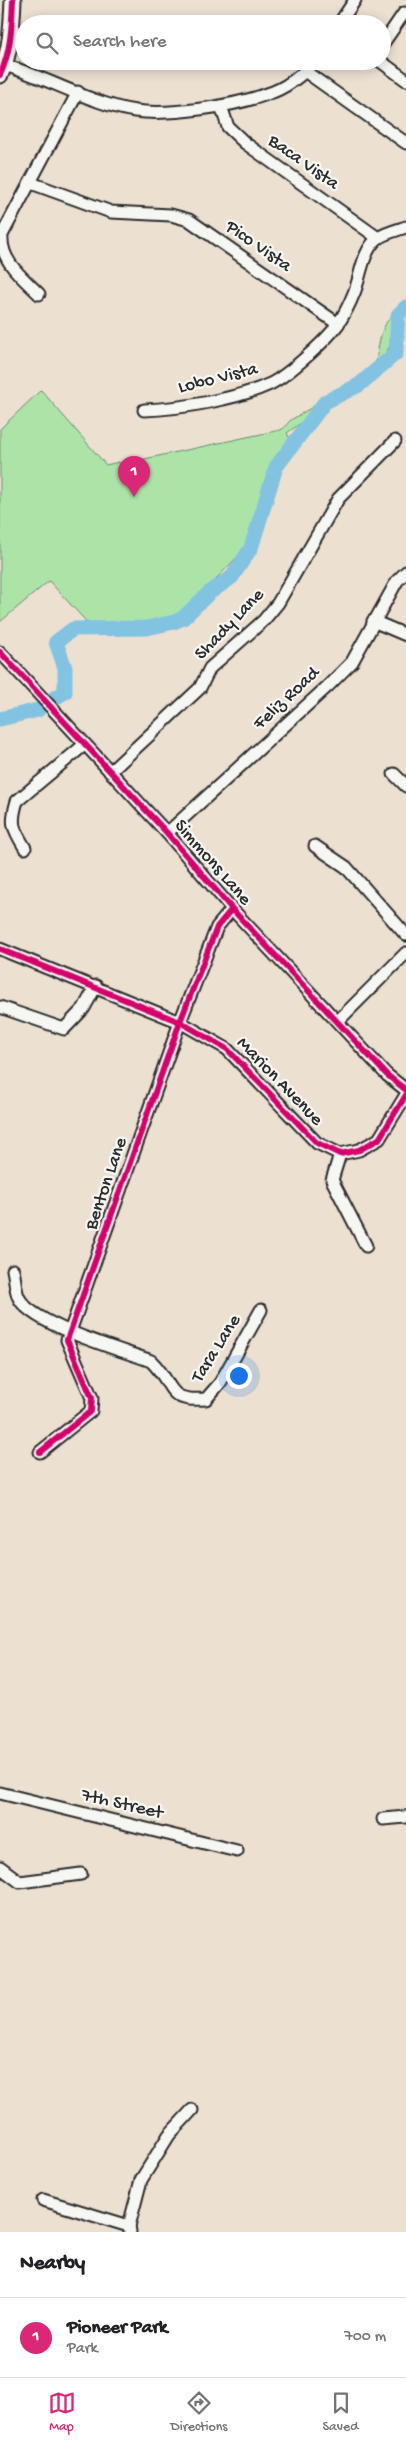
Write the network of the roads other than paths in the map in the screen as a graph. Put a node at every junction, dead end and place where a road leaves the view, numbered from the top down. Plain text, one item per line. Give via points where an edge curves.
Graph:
1 (13, 0) edge
2 (355, 0) edge
3 (404, 13) dead end
4 (345, 15) edge
5 (391, 32) edge
6 (391, 69) edge
7 (2, 70) edge
8 (306, 72) joint
9 (406, 80) edge
10 (78, 92) junction
11 (221, 106) junction
12 (406, 143) edge
13 (31, 183) junction
14 (406, 227) edge
15 (378, 238) junction
16 (39, 294) dead end
17 (338, 324) junction
18 (144, 410) dead end
19 (395, 441) dead end
20 (406, 572) edge
21 (373, 621) junction
22 (406, 635) edge
23 (0, 652) edge
24 (84, 745) junction
25 (110, 772) junction
26 (394, 774) dead end
27 (406, 786) edge
28 (167, 833) junction
29 (315, 846) dead end
30 (25, 848) dead end
31 (232, 910) junction
32 (406, 935) edge
33 (0, 949) edge
34 (406, 952) edge
35 (96, 986) junction
36 (0, 1007) edge
37 (338, 1021) junction
38 (180, 1022) junction
39 (406, 1090) edge
40 (406, 1096) edge
41 (340, 1154) junction
42 (366, 1246) dead end
43 (13, 1270) dead end
44 (261, 1310) dead end
45 (71, 1331) junction
46 (40, 1452) dead end
47 (0, 1793) edge
48 (406, 1817) edge
49 (383, 1819) dead end
50 (237, 1851) dead end
51 (0, 1867) edge
52 (81, 1874) dead end
53 (192, 2110) dead end
54 (43, 2200) dead end
55 (129, 2229) edge

1 - 7 main road via 12,27
2 - 4 street
3 - 5 street
6 - 9 street
7 - 10 street via 30,73
8 - 11 street via 268,94
8 - 12 street
10 - 11 street via 135,111 164,112
10 - 13 street
11 - 15 street, Baca Vista via 228,127 245,144
13 - 16 street via 2,235 0,245 11,266
13 - 17 street, Pico Vista via 111,212 171,214 189,220
14 - 15 street
15 - 17 street via 369,249 354,292
17 - 18 street, Lobo Vista via 271,384 222,398
19 - 25 street, Shady Lane via 338,500 278,603 264,620 210,668 200,688
20 - 21 street, Feliz Road
21 - 22 street
21 - 28 street, Feliz Road via 352,662
23 - 24 street, Simmons Lane
24 - 25 street, Simmons Lane
24 - 30 street via 17,801 13,828
25 - 28 street, Simmons Lane
26 - 27 street
28 - 31 street, Simmons Lane
29 - 32 street via 346,867
31 - 37 street, Simmons Lane
31 - 38 street, Benton Lane via 217,926
33 - 35 street, Marion Avenue
34 - 37 street
35 - 36 street via 84,1008 64,1029
35 - 38 street, Marion Avenue
37 - 39 street, Simmons Lane via 387,1075
38 - 41 street, Marion Avenue via 227,1049 318,1143
38 - 45 street, Benton Lane
40 - 41 street via 379,1139 359,1150
41 - 42 street via 332,1180
43 - 45 street via 18,1298 31,1313
44 - 45 street, Tara Lane via 220,1383 206,1399 187,1400 172,1391 163,1373 151,1361
45 - 46 street, Benton Lane via 68,1340 92,1398 91,1411
47 - 50 street, 7th Street
48 - 49 street
51 - 52 street via 20,1882
53 - 55 street via 169,2135 141,2180
54 - 55 street

